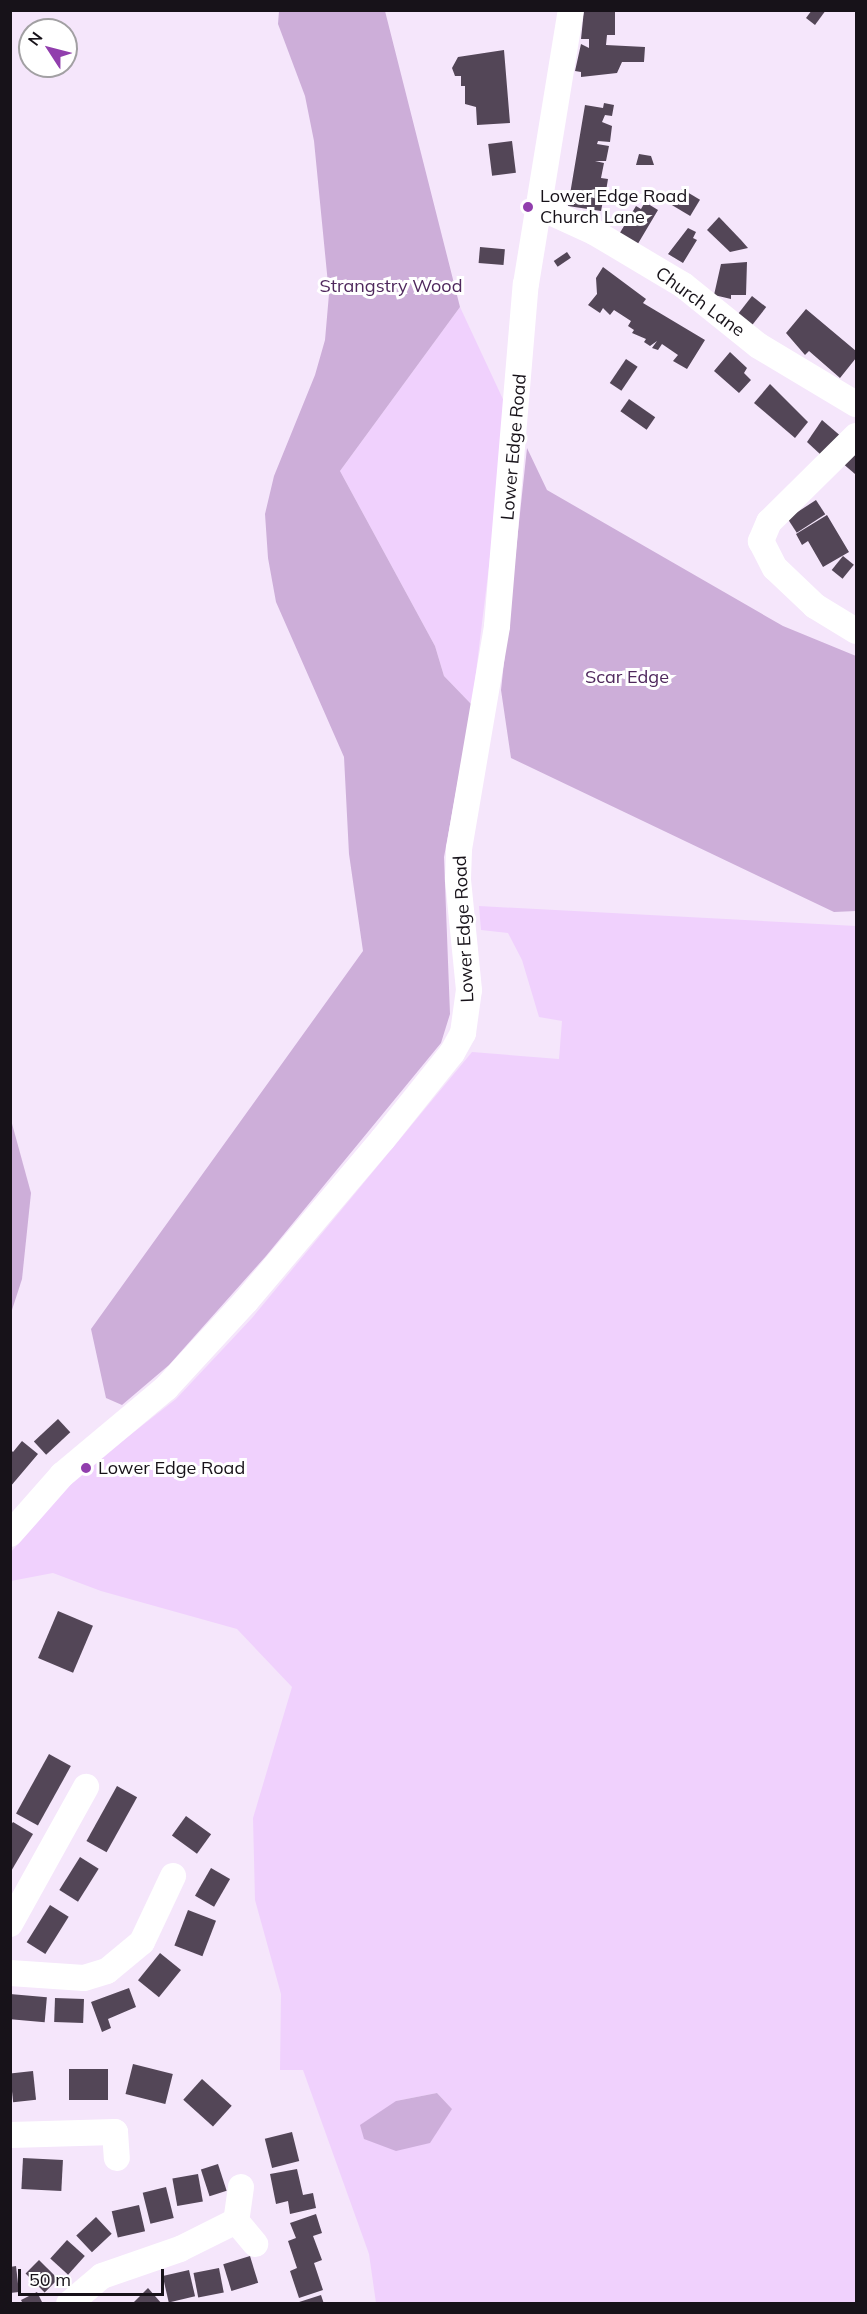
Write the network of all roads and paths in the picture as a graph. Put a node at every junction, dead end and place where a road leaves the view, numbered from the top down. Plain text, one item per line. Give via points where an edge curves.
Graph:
1 (571, 10) edge
2 (539, 207) junction
3 (856, 404) edge
4 (856, 436) edge
5 (856, 631) edge
6 (10, 1534) edge
7 (86, 1787) dead end
8 (173, 1876) dead end
9 (10, 1924) edge
10 (10, 1973) edge
11 (10, 2135) edge
12 (117, 2158) dead end
13 (241, 2187) dead end
14 (236, 2221) junction
15 (255, 2244) dead end
16 (69, 2304) edge

1 - 2 street, Lower Edge Road
2 - 3 street, Church Lane via 594,232 683,285 759,346
2 - 6 street, Lower Edge Road via 526,284 497,626 459,849 458,879 469,990 463,1033 426,1087 246,1301 166,1388 62,1475
4 - 5 street via 769,522 761,541 775,568 815,606
7 - 9 street
8 - 10 street via 142,1942 107,1971 84,1978
11 - 12 street via 115,2133
13 - 14 street
14 - 15 street
14 - 16 street via 180,2249 102,2277

